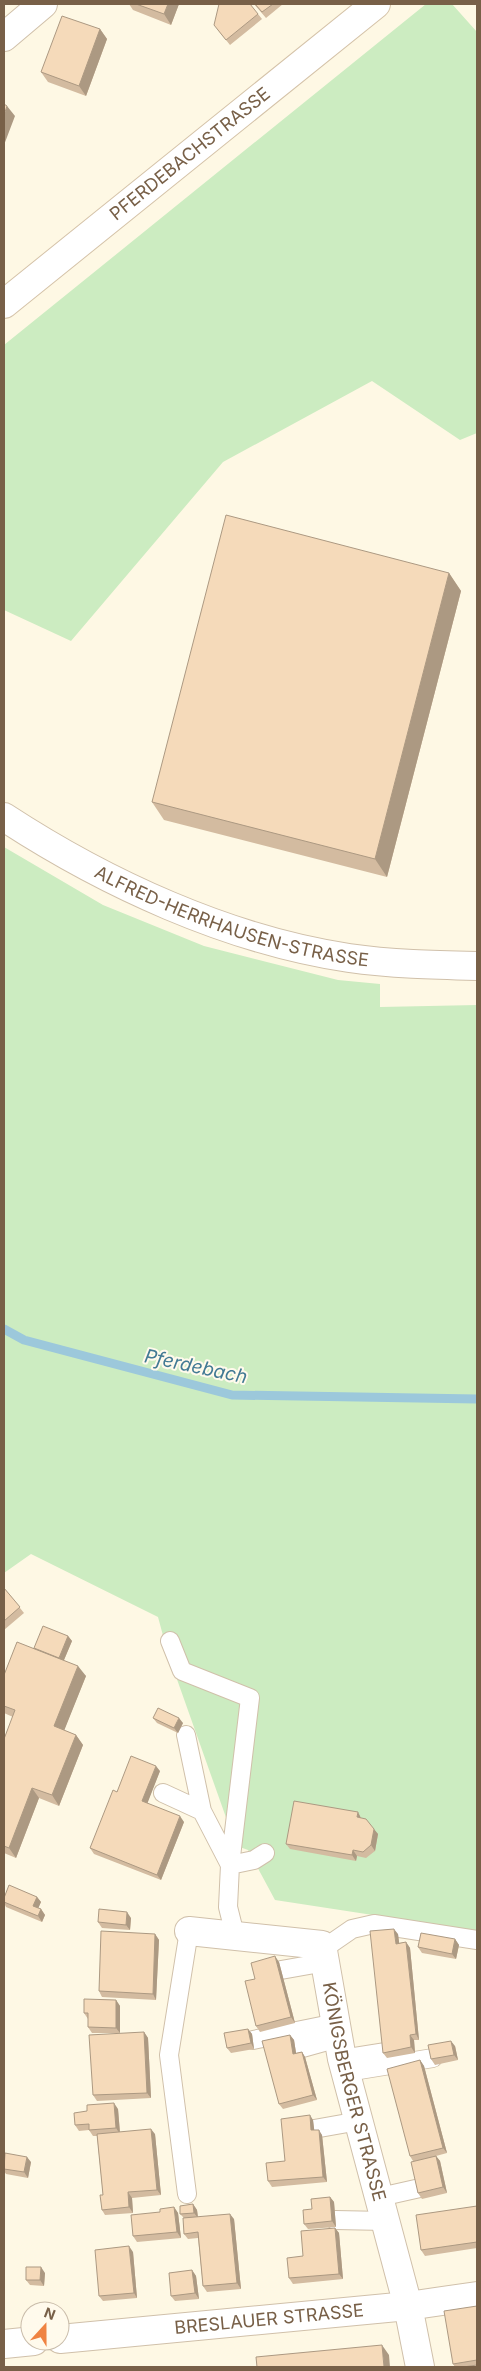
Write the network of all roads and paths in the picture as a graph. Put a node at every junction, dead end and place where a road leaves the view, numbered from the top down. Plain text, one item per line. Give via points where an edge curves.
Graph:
1 (43, 4) edge
2 (376, 4) edge
3 (4, 37) edge
4 (4, 304) edge
5 (4, 817) edge
6 (477, 966) edge
7 (170, 1641) dead end
8 (186, 1735) dead end
9 (163, 1793) dead end
10 (202, 1811) junction
11 (265, 1853) dead end
12 (230, 1865) junction
13 (189, 1932) joint
14 (236, 1935) junction
15 (477, 1940) edge
16 (324, 1955) junction
17 (281, 1970) edge
18 (253, 2040) dead end
19 (341, 2048) junction
20 (295, 2050) dead end
21 (386, 2052) edge
22 (434, 2058) edge
23 (359, 2121) junction
24 (314, 2129) edge
25 (420, 2188) edge
26 (187, 2194) dead end
27 (383, 2209) junction
28 (335, 2220) dead end
29 (477, 2296) edge
30 (408, 2306) junction
31 (70, 2338) edge
32 (20, 2342) edge
33 (4, 2344) edge
34 (420, 2367) edge

1 - 3 street
2 - 4 street, PFERDEBACHSTRASSE
5 - 6 street, ALFRED-HERRHAUSEN-STRASSE via 48,846 113,880 210,921 282,943 348,957 414,965
7 - 12 lane via 182,1671 250,1698
8 - 10 lane
9 - 10 lane
10 - 12 lane
11 - 12 lane via 254,1860
12 - 14 lane via 228,1907
13 - 14 street
13 - 26 lane via 169,2055
14 - 16 street via 322,1945
15 - 16 lane via 374,1924 352,1929
16 - 17 lane
16 - 19 street, KÖNIGSBERGER STRASSE
18 - 19 lane
19 - 20 lane
19 - 21 lane
19 - 22 lane
19 - 23 street, KÖNIGSBERGER STRASSE
23 - 24 lane
23 - 27 street, KÖNIGSBERGER STRASSE
25 - 27 lane
27 - 28 lane
27 - 30 street, KÖNIGSBERGER STRASSE
29 - 30 street, BRESLAUER STRASSE
30 - 31 street, BRESLAUER STRASSE
30 - 34 street, KÖNIGSBERGER STRASSE
32 - 33 street

